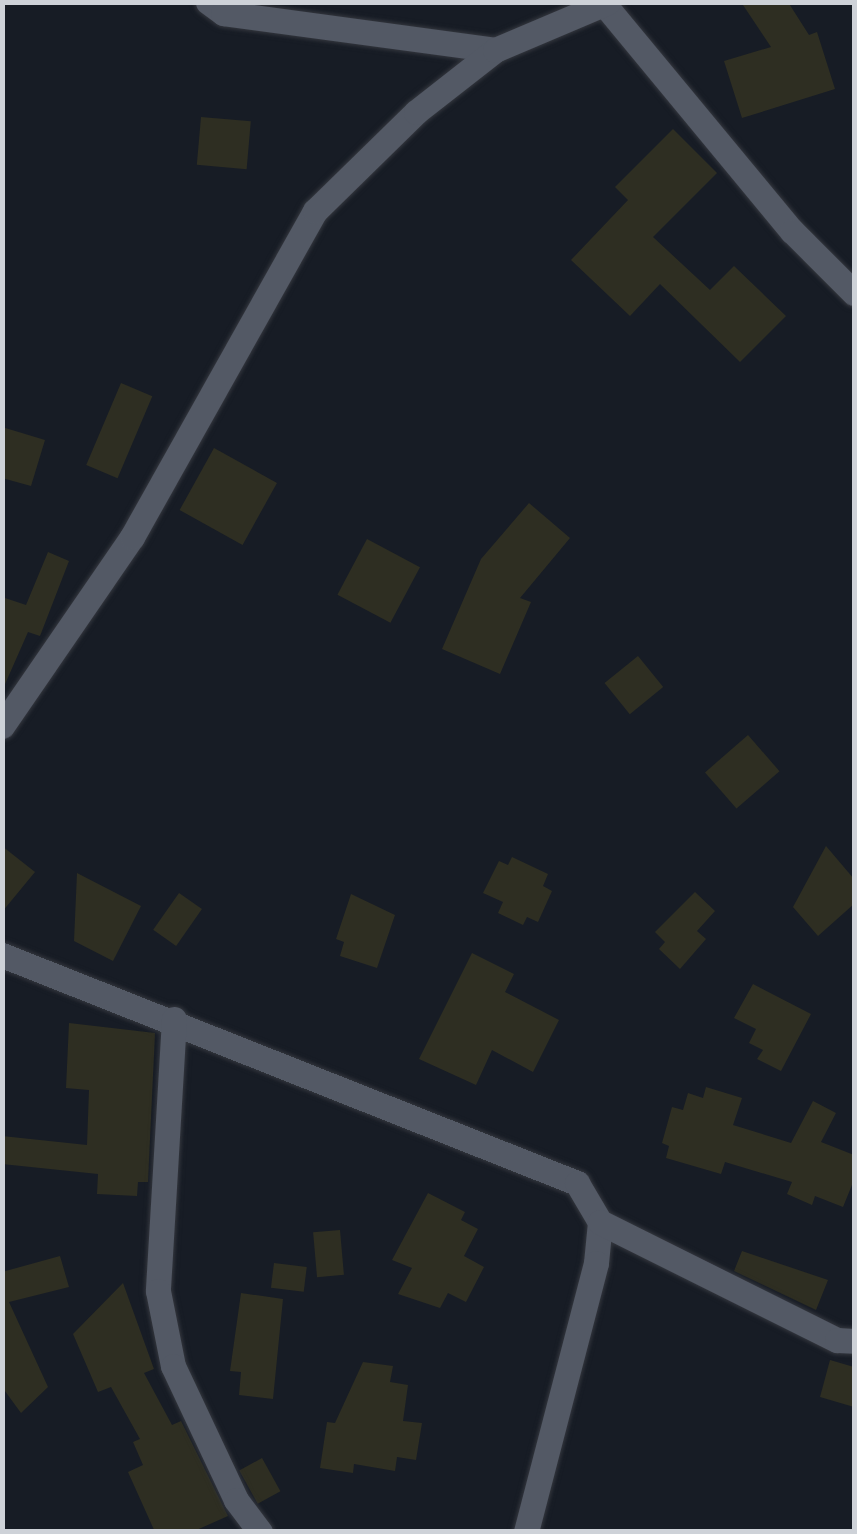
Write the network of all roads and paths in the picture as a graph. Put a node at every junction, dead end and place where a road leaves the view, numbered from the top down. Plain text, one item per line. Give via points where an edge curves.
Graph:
1 (208, 2) edge
2 (606, 3) edge
3 (495, 50) junction
4 (854, 293) edge
5 (2, 726) edge
6 (2, 955) edge
7 (174, 1019) junction
8 (600, 1222) junction
9 (854, 1341) edge
10 (260, 1532) edge
11 (526, 1532) edge

1 - 3 street via 222,12
2 - 3 street
2 - 4 street via 792,232
3 - 5 street via 416,112 315,211 132,536
6 - 7 street
7 - 8 street via 576,1182
7 - 10 street via 158,1291 172,1366 236,1500
8 - 9 street via 837,1340
8 - 11 street via 596,1263

